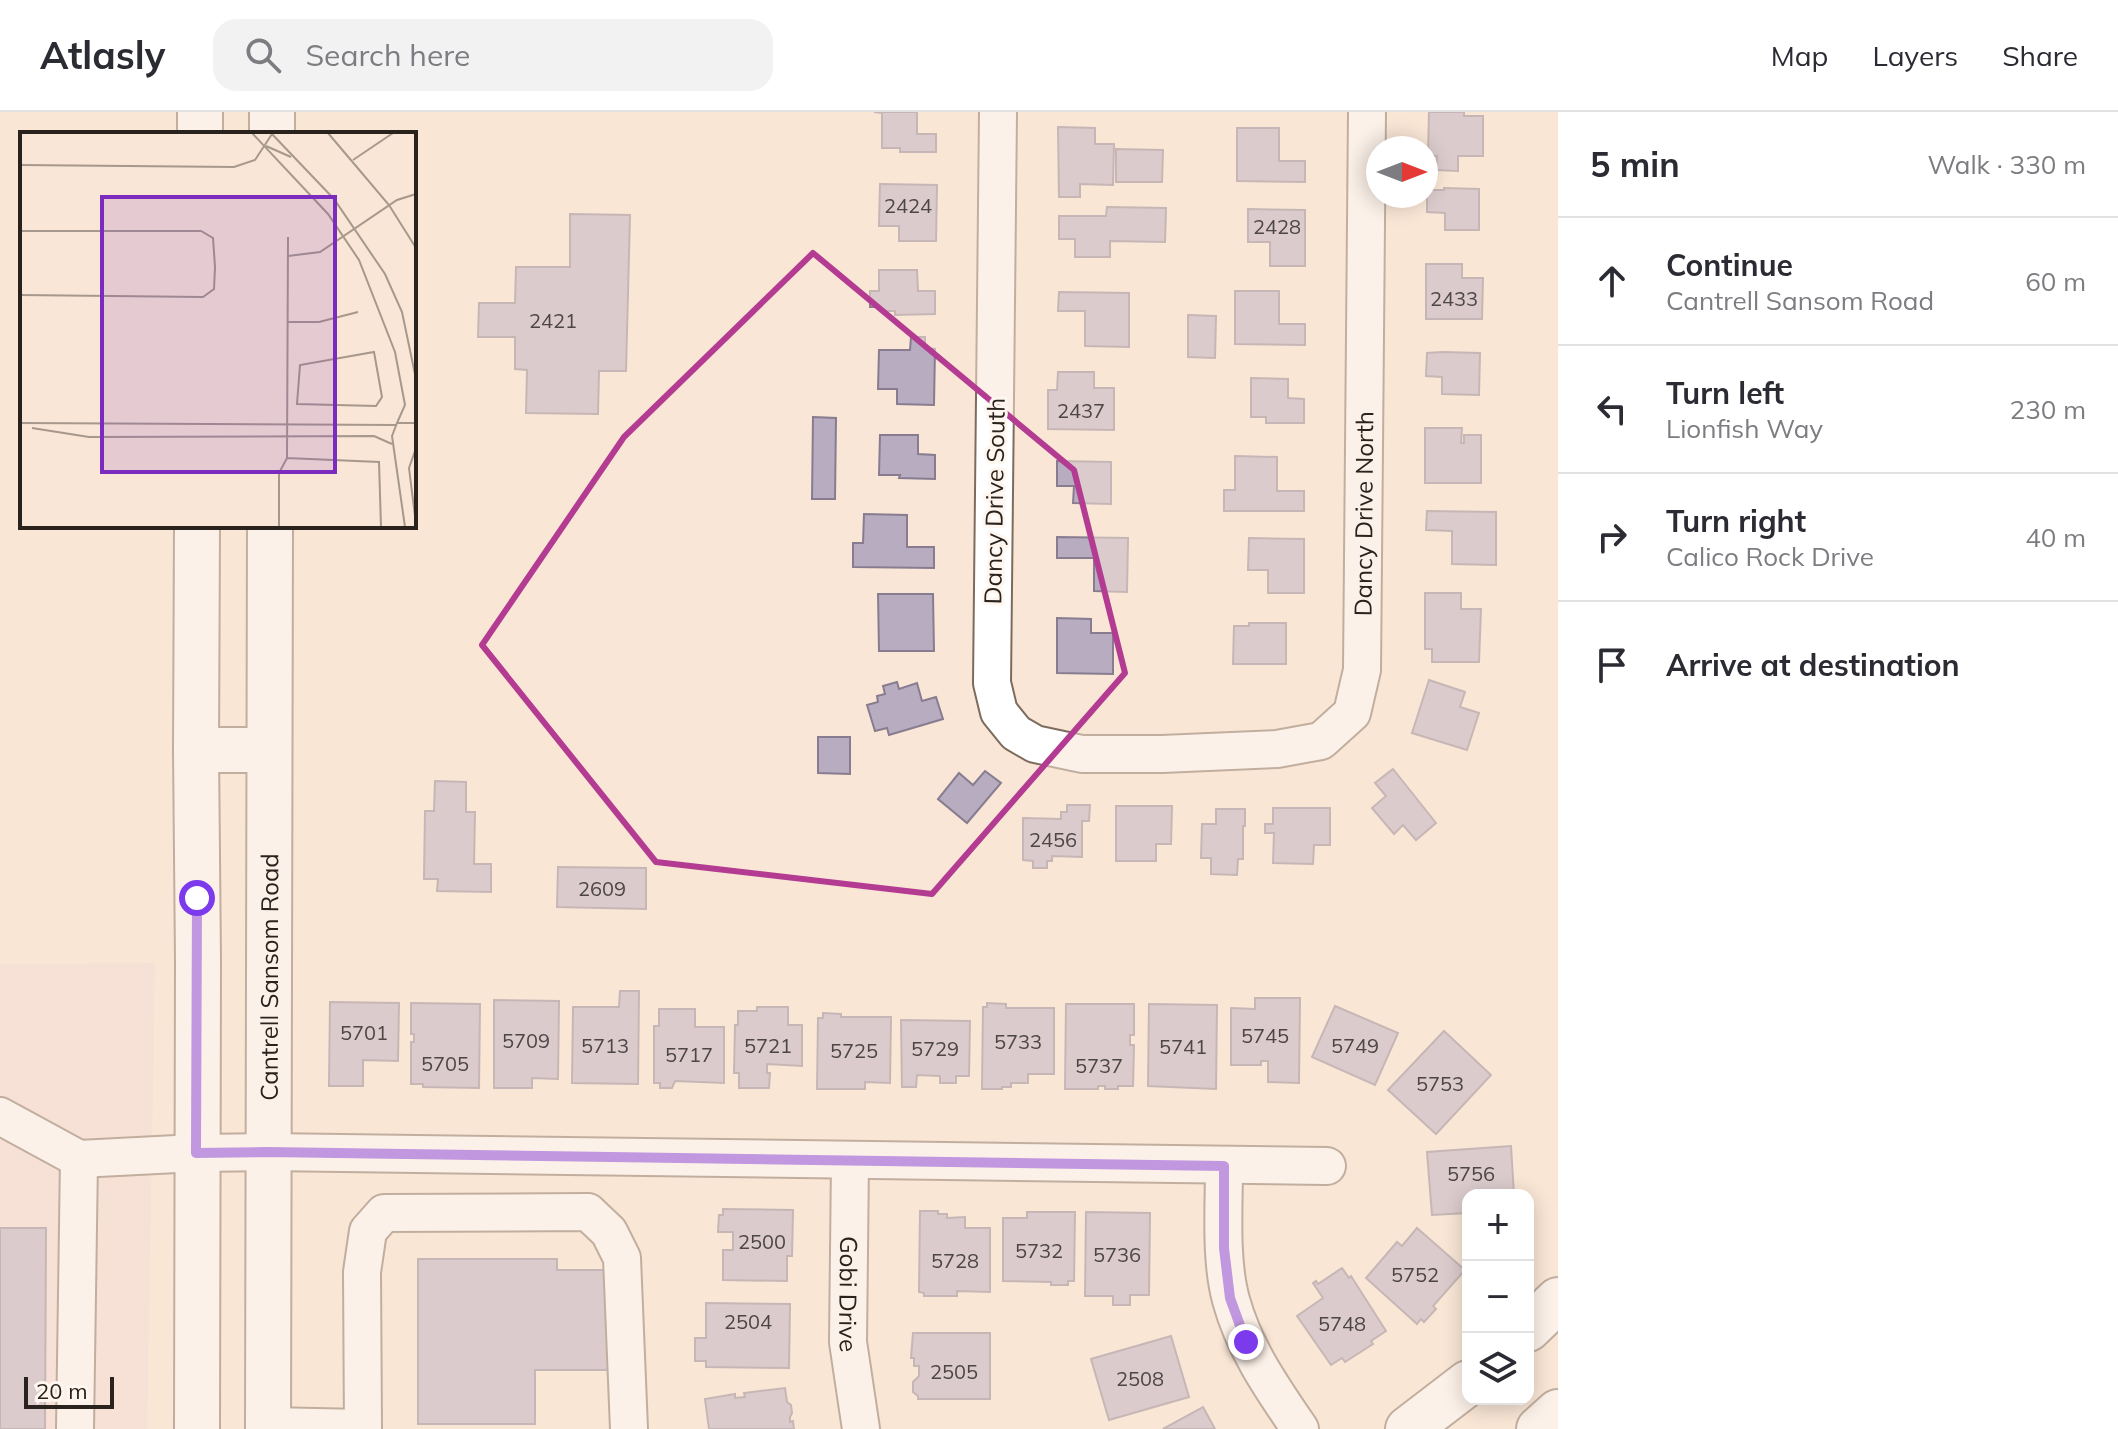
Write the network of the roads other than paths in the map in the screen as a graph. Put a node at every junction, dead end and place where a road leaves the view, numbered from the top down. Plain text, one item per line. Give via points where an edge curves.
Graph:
1 (998, 112) edge
2 (1367, 112) edge
3 (197, 528) edge
4 (270, 528) edge
5 (196, 750) junction
6 (269, 750) junction
7 (1162, 754) joint
8 (0, 1116) edge
9 (267, 1152) junction
10 (196, 1153) junction
11 (590, 1156) junction
12 (79, 1159) junction
13 (850, 1160) junction
14 (1224, 1166) junction
15 (1327, 1166) dead end
16 (588, 1212) junction
17 (1558, 1300) edge
18 (1534, 1323) edge
19 (1462, 1388) edge
20 (1558, 1412) edge
21 (268, 1428) edge
22 (75, 1429) edge
23 (197, 1429) edge
24 (363, 1429) edge
25 (629, 1429) edge
26 (861, 1429) edge
27 (1300, 1429) edge
28 (1408, 1429) edge
29 (1539, 1429) edge

1 - 7 street, Dancy Drive South via 992,683 999,712 1016,733 1035,744 1082,754
2 - 7 street, Dancy Drive North via 1362,670 1352,713 1321,741 1277,749
3 - 5 main road
4 - 6 main road, Cantrell Sansom Road
5 - 6 main road
5 - 10 main road
6 - 9 main road, Cantrell Sansom Road
8 - 12 street
9 - 10 street
9 - 11 street
9 - 21 main road, Cantrell Sansom Road
10 - 12 street
10 - 23 main road
11 - 13 street
11 - 16 street
12 - 22 street
13 - 14 street
13 - 26 street, Gobi Drive via 848,1342
14 - 15 street
14 - 27 street via 1230,1298 1246,1342
16 - 24 street via 384,1213 368,1231 362,1272
16 - 25 street via 609,1232 622,1258
17 - 18 main road
19 - 28 main road
20 - 29 main road
21 - 24 street

